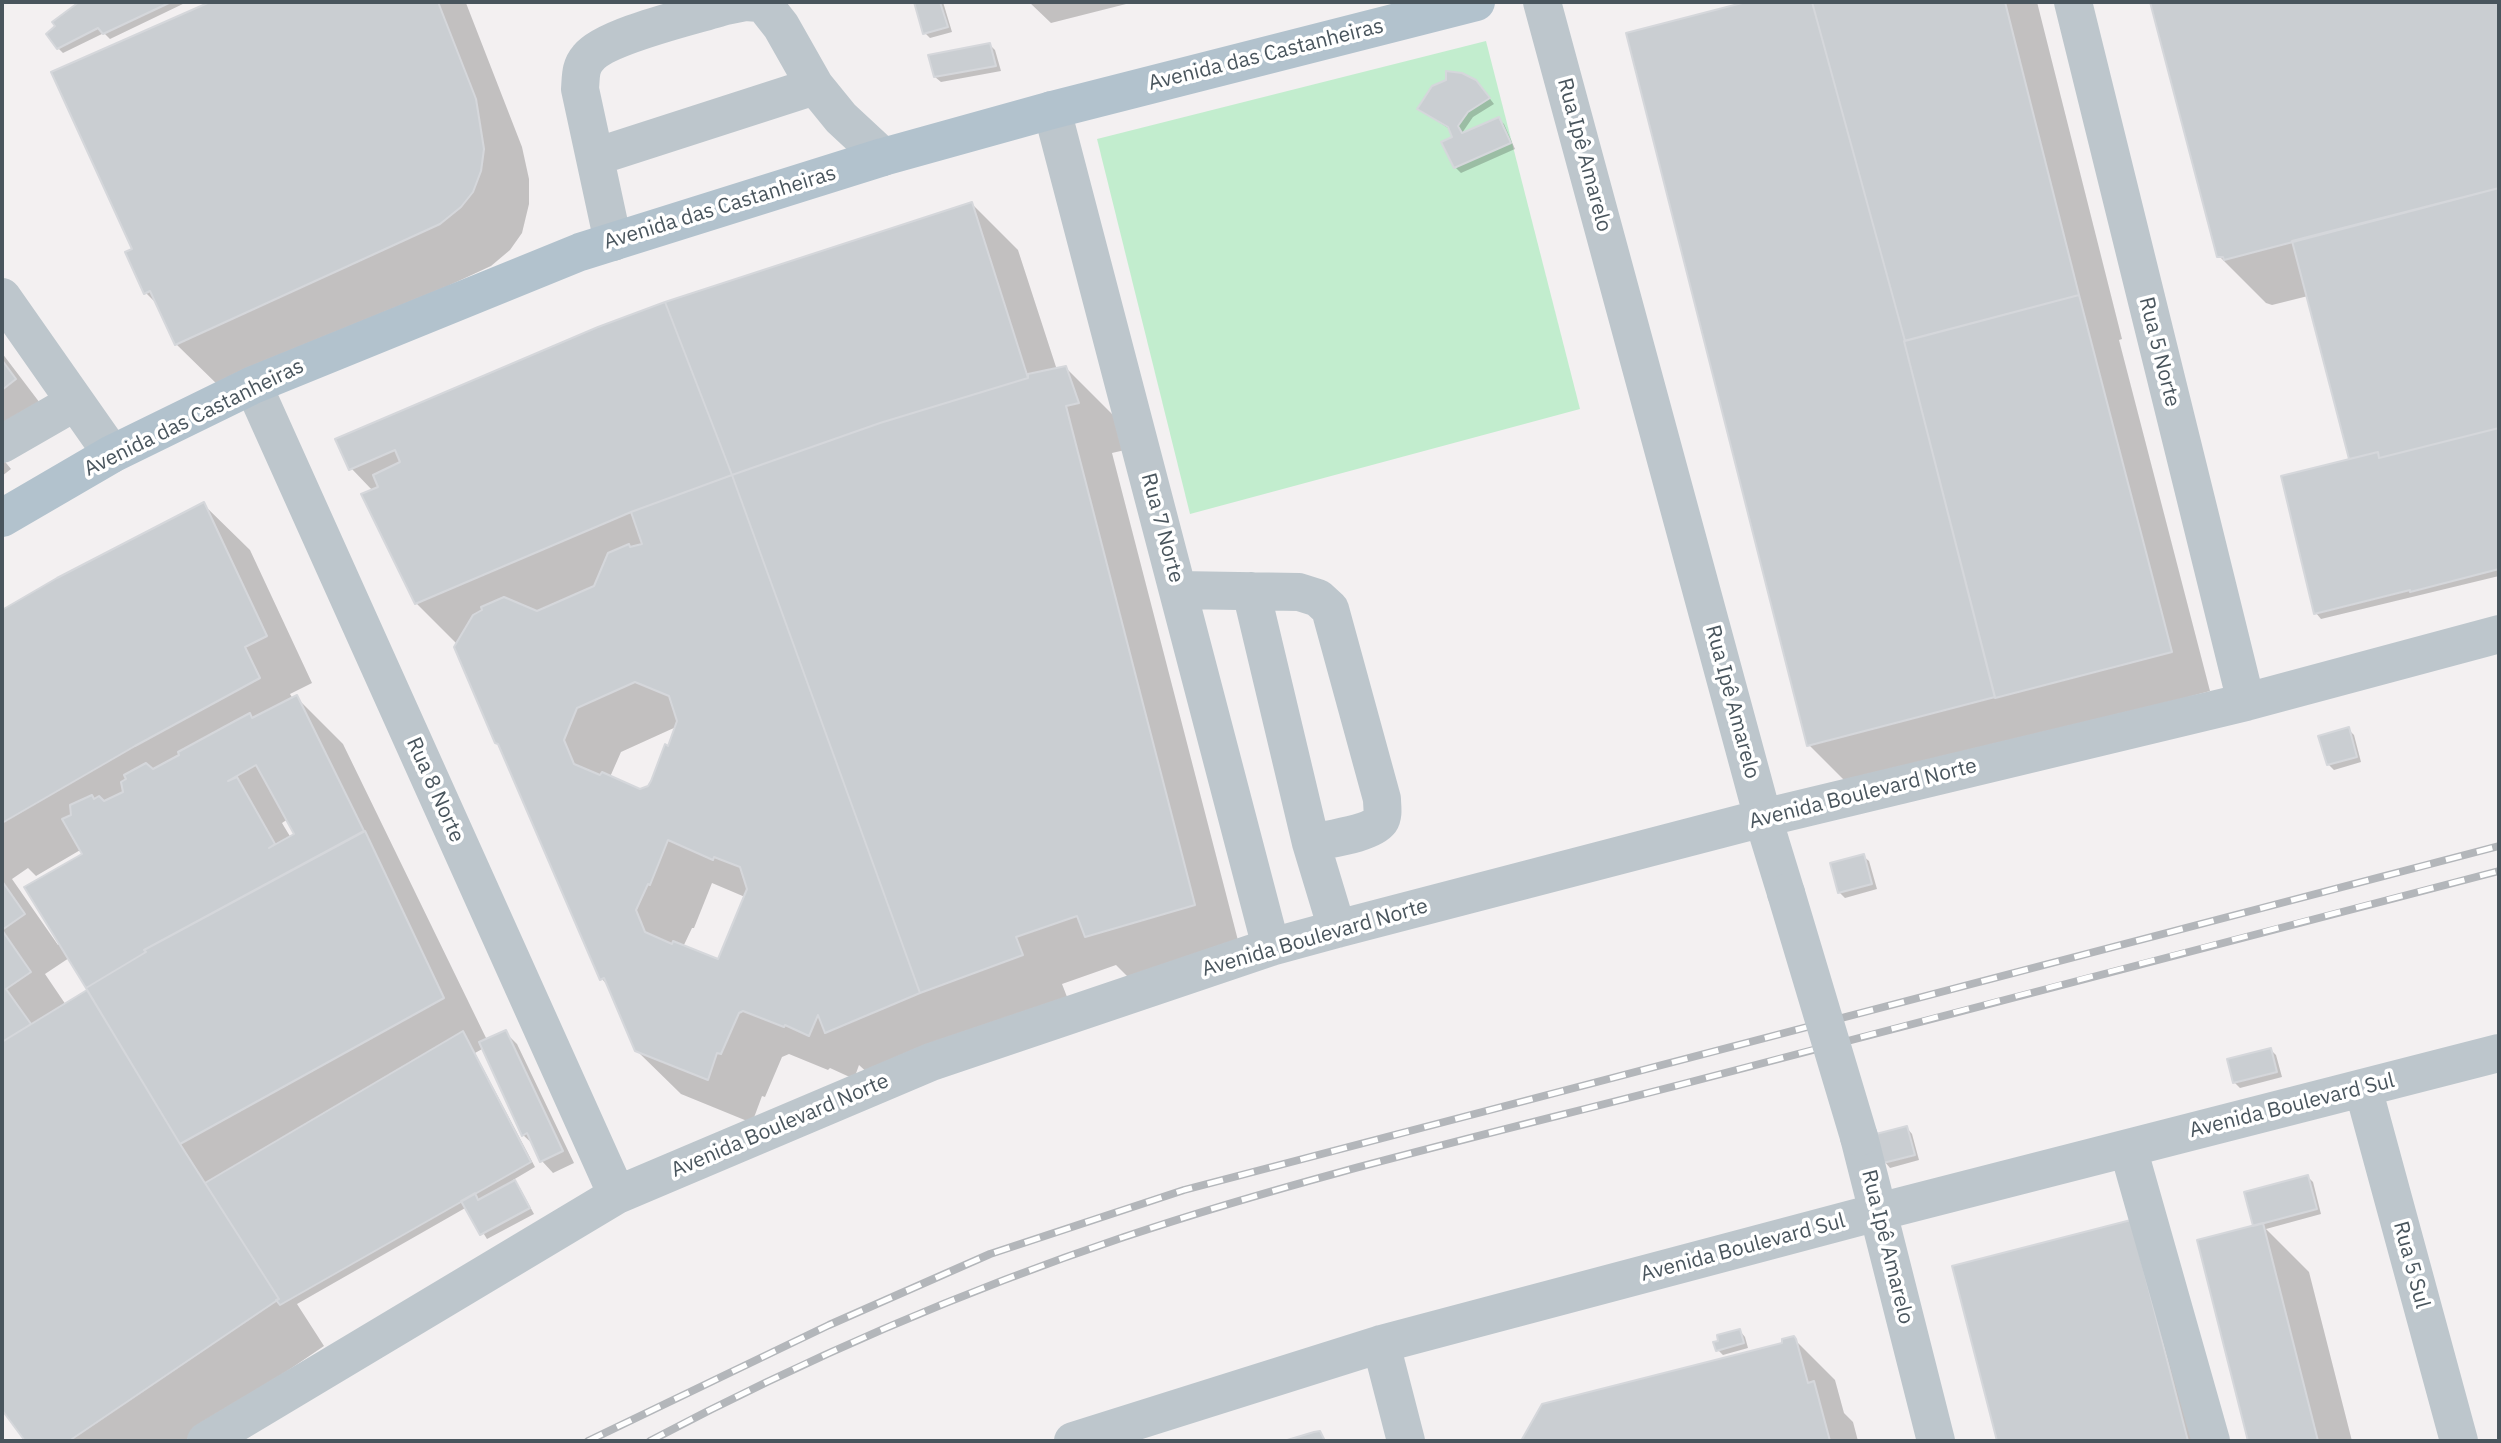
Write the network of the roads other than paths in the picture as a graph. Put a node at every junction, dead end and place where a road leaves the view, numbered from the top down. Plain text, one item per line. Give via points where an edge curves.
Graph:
1 (1476, 2) edge
2 (1542, 2) edge
3 (2073, 2) edge
4 (815, 86) junction
5 (1052, 110) junction
6 (595, 157) junction
7 (883, 158) junction
8 (612, 242) junction
9 (2, 297) edge
10 (253, 385) junction
11 (75, 402) junction
12 (2, 444) edge
13 (111, 454) junction
14 (2, 518) edge
15 (1178, 590) junction
16 (1251, 591) junction
17 (2499, 634) edge
18 (2246, 702) junction
19 (1763, 818) junction
20 (1311, 843) junction
21 (1337, 929) junction
22 (1271, 947) junction
23 (2499, 1053) edge
24 (2363, 1088) junction
25 (2128, 1148) junction
26 (617, 1195) junction
27 (1878, 1212) junction
28 (1381, 1345) junction
29 (206, 1441) edge
30 (1073, 1441) edge
31 (1406, 1441) edge
32 (1936, 1441) edge
33 (2211, 1441) edge
34 (2459, 1441) edge

1 - 5 main road, Avenida das Castanheiras
2 - 19 street, Rua Ipê Amarelo
3 - 18 street, Rua 5 Norte
4 - 6 street
4 - 6 street via 781,26 760,3 726,6 607,42 581,68 580,89
4 - 7 street
5 - 7 main road, Avenida das Castanheiras
5 - 15 street, Rua 7 Norte
6 - 8 street
7 - 8 main road, Avenida das Castanheiras
8 - 10 main road, Avenida das Castanheiras
9 - 11 street
10 - 13 main road, Avenida das Castanheiras
10 - 26 street, Rua 8 Norte
11 - 12 street
11 - 13 street
13 - 14 main road, Avenida das Castanheiras
15 - 16 street
15 - 22 street, Rua 7 Norte
16 - 20 street
16 - 20 street via 1299,592 1318,598 1330,609 1382,799 1380,822 1366,830
17 - 18 street, Avenida Boulevard Norte
18 - 19 street, Avenida Boulevard Norte
19 - 21 street, Avenida Boulevard Norte
19 - 27 street, Rua Ipê Amarelo, bridge
20 - 21 street
21 - 22 street, Avenida Boulevard Norte
22 - 26 street, Avenida Boulevard Norte via 931,1062
23 - 24 street, Avenida Boulevard Sul
24 - 25 street, Avenida Boulevard Sul
24 - 34 street, Rua 5 Sul
25 - 27 street, Avenida Boulevard Sul
25 - 33 street
26 - 29 street, Avenida Boulevard Norte
27 - 28 street, Avenida Boulevard Sul
27 - 32 street, Rua Ipê Amarelo
28 - 30 street, Avenida Boulevard Sul
28 - 31 street

